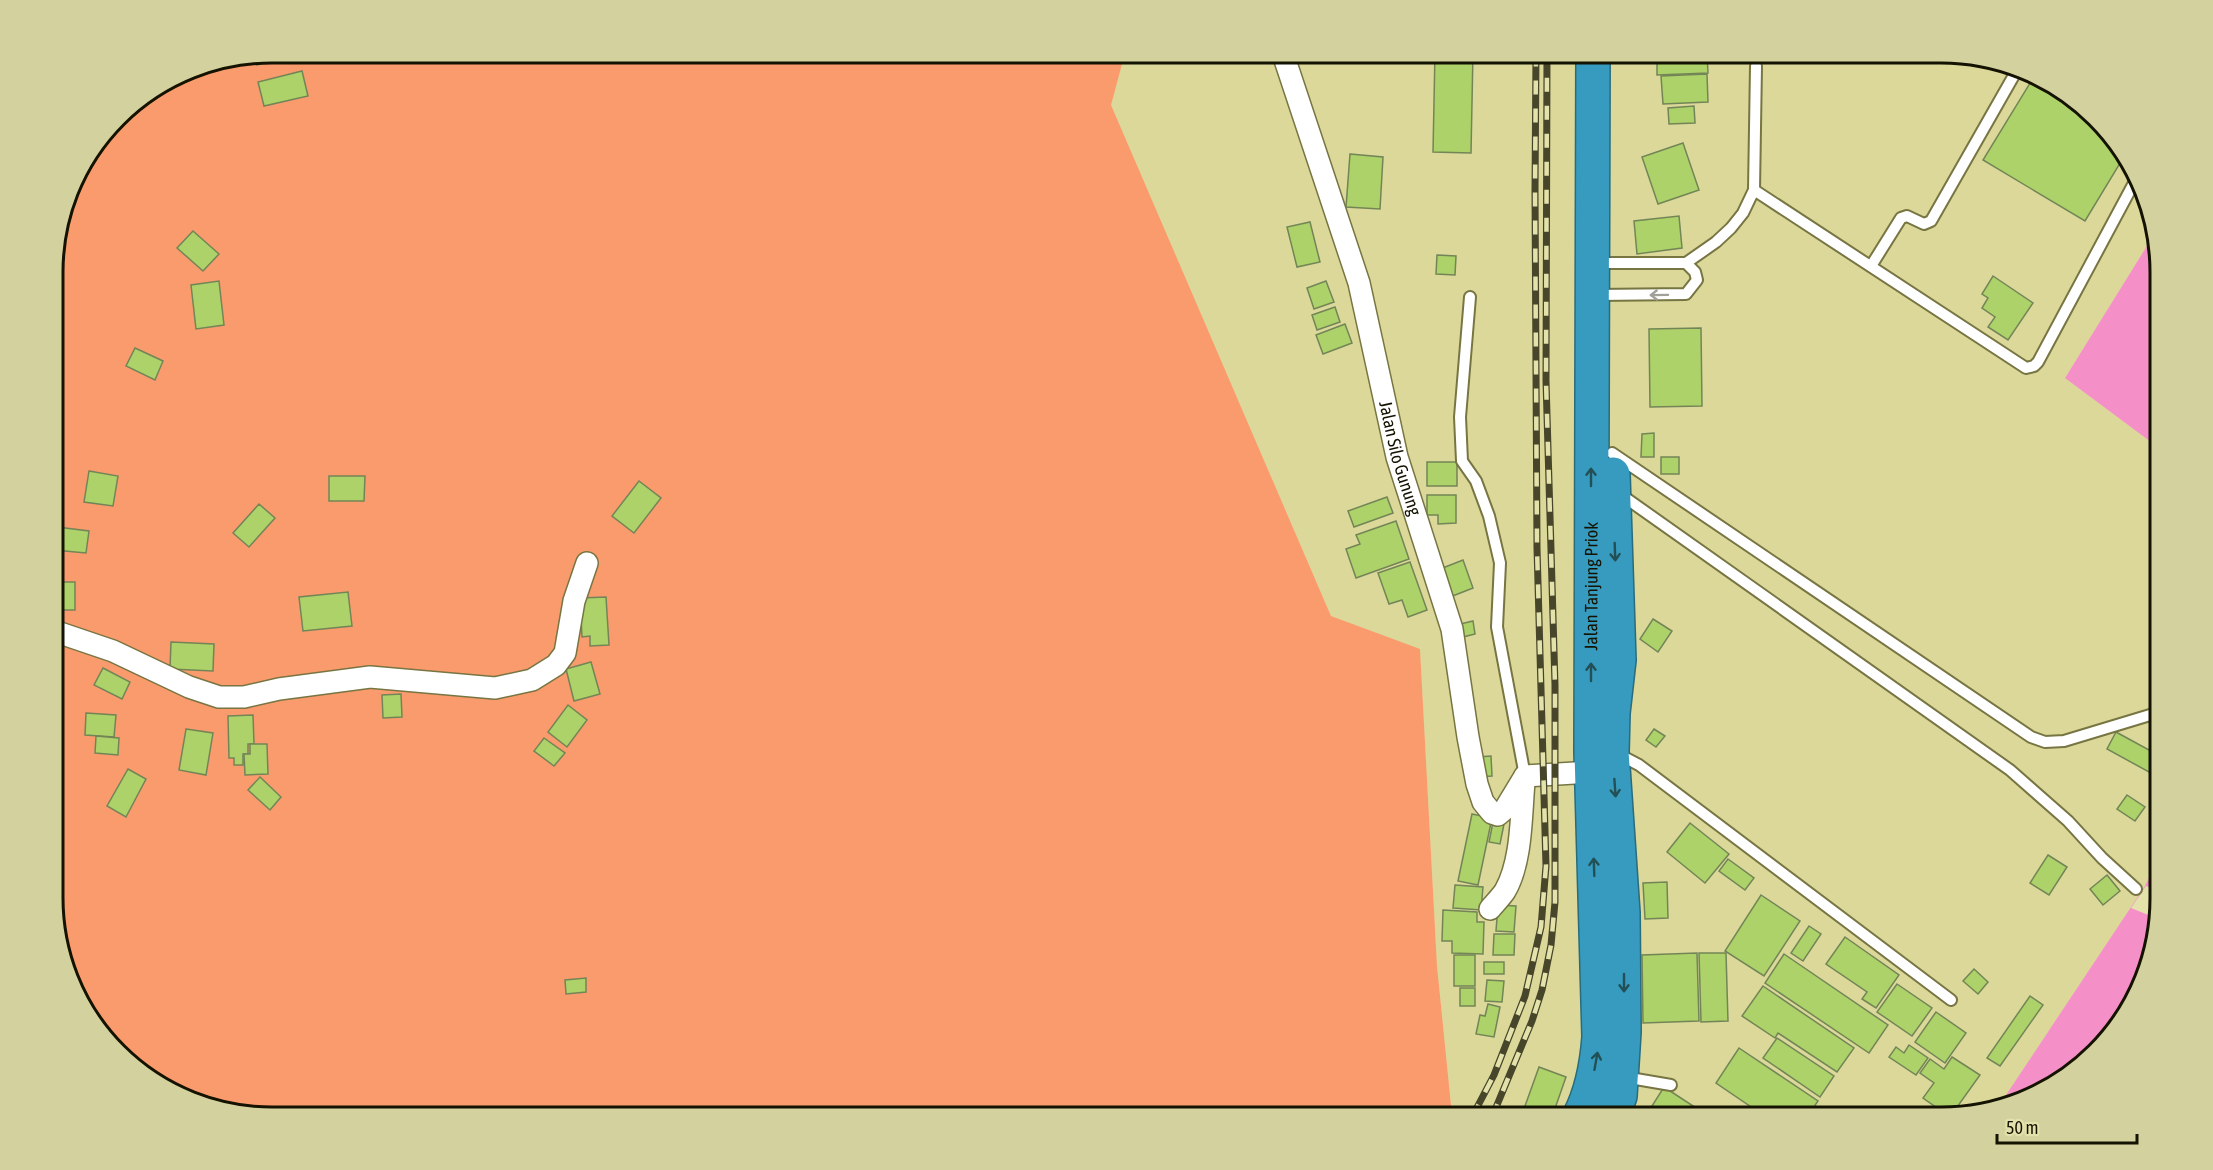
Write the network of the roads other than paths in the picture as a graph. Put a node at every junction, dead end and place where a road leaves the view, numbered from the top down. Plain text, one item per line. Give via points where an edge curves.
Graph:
1 (1286, 63) edge
2 (1593, 63) edge
3 (1614, 63) edge
4 (1756, 66) dead end
5 (2013, 76) edge
6 (2132, 187) edge
7 (1754, 190) junction
8 (1602, 263) junction
9 (1686, 263) junction
10 (1871, 267) junction
11 (1602, 295) junction
12 (1470, 297) dead end
13 (1612, 453) junction
14 (1613, 489) junction
15 (587, 563) dead end
16 (63, 634) edge
17 (2150, 715) edge
18 (1598, 759) junction
19 (1525, 776) junction
20 (2136, 889) dead end
21 (1490, 909) dead end
22 (1951, 1000) dead end
23 (1622, 1076) junction
24 (1671, 1085) dead end
25 (1583, 1107) edge
26 (1616, 1107) edge

1 - 19 street, Jalan Silo Gunung via 1359,283 1397,457 1452,629 1470,749 1477,784 1488,809 1498,815 1505,809
2 - 8 highway, Jalan Tanjung Priok
3 - 8 highway, Jalan Tanjung Priok
4 - 7 lane
5 - 10 lane via 1931,221 1924,224 1907,216 1901,218
6 - 10 lane via 2034,366 2026,368
7 - 9 lane via 1731,228
7 - 10 lane
8 - 9 lane
8 - 11 highway, Jalan Tanjung Priok
9 -> 11 lane via 1697,280 1686,294
11 - 13 highway, Jalan Tanjung Priok
18 -> 11 highway, Jalan Tanjung Priok
12 - 19 lane via 1461,417 1462,461 1476,481 1500,563 1497,627
13 - 14 highway, Jalan Tanjung Priok
13 - 17 lane via 2031,737 2045,742 2064,741
14 -> 18 highway, Jalan Tanjung Priok via 1618,660
14 - 20 lane via 2010,770
15 - 16 street via 574,602 565,653 556,665 532,680 495,688 370,677 244,697 219,697
18 - 19 street
18 - 22 lane via 1639,765
18 -> 23 highway, Jalan Tanjung Priok via 1623,913
25 -> 18 highway, Jalan Tanjung Priok via 1592,1083 1599,1037
19 - 21 street via 1512,875
23 - 24 lane
23 - 26 highway, Jalan Tanjung Priok

